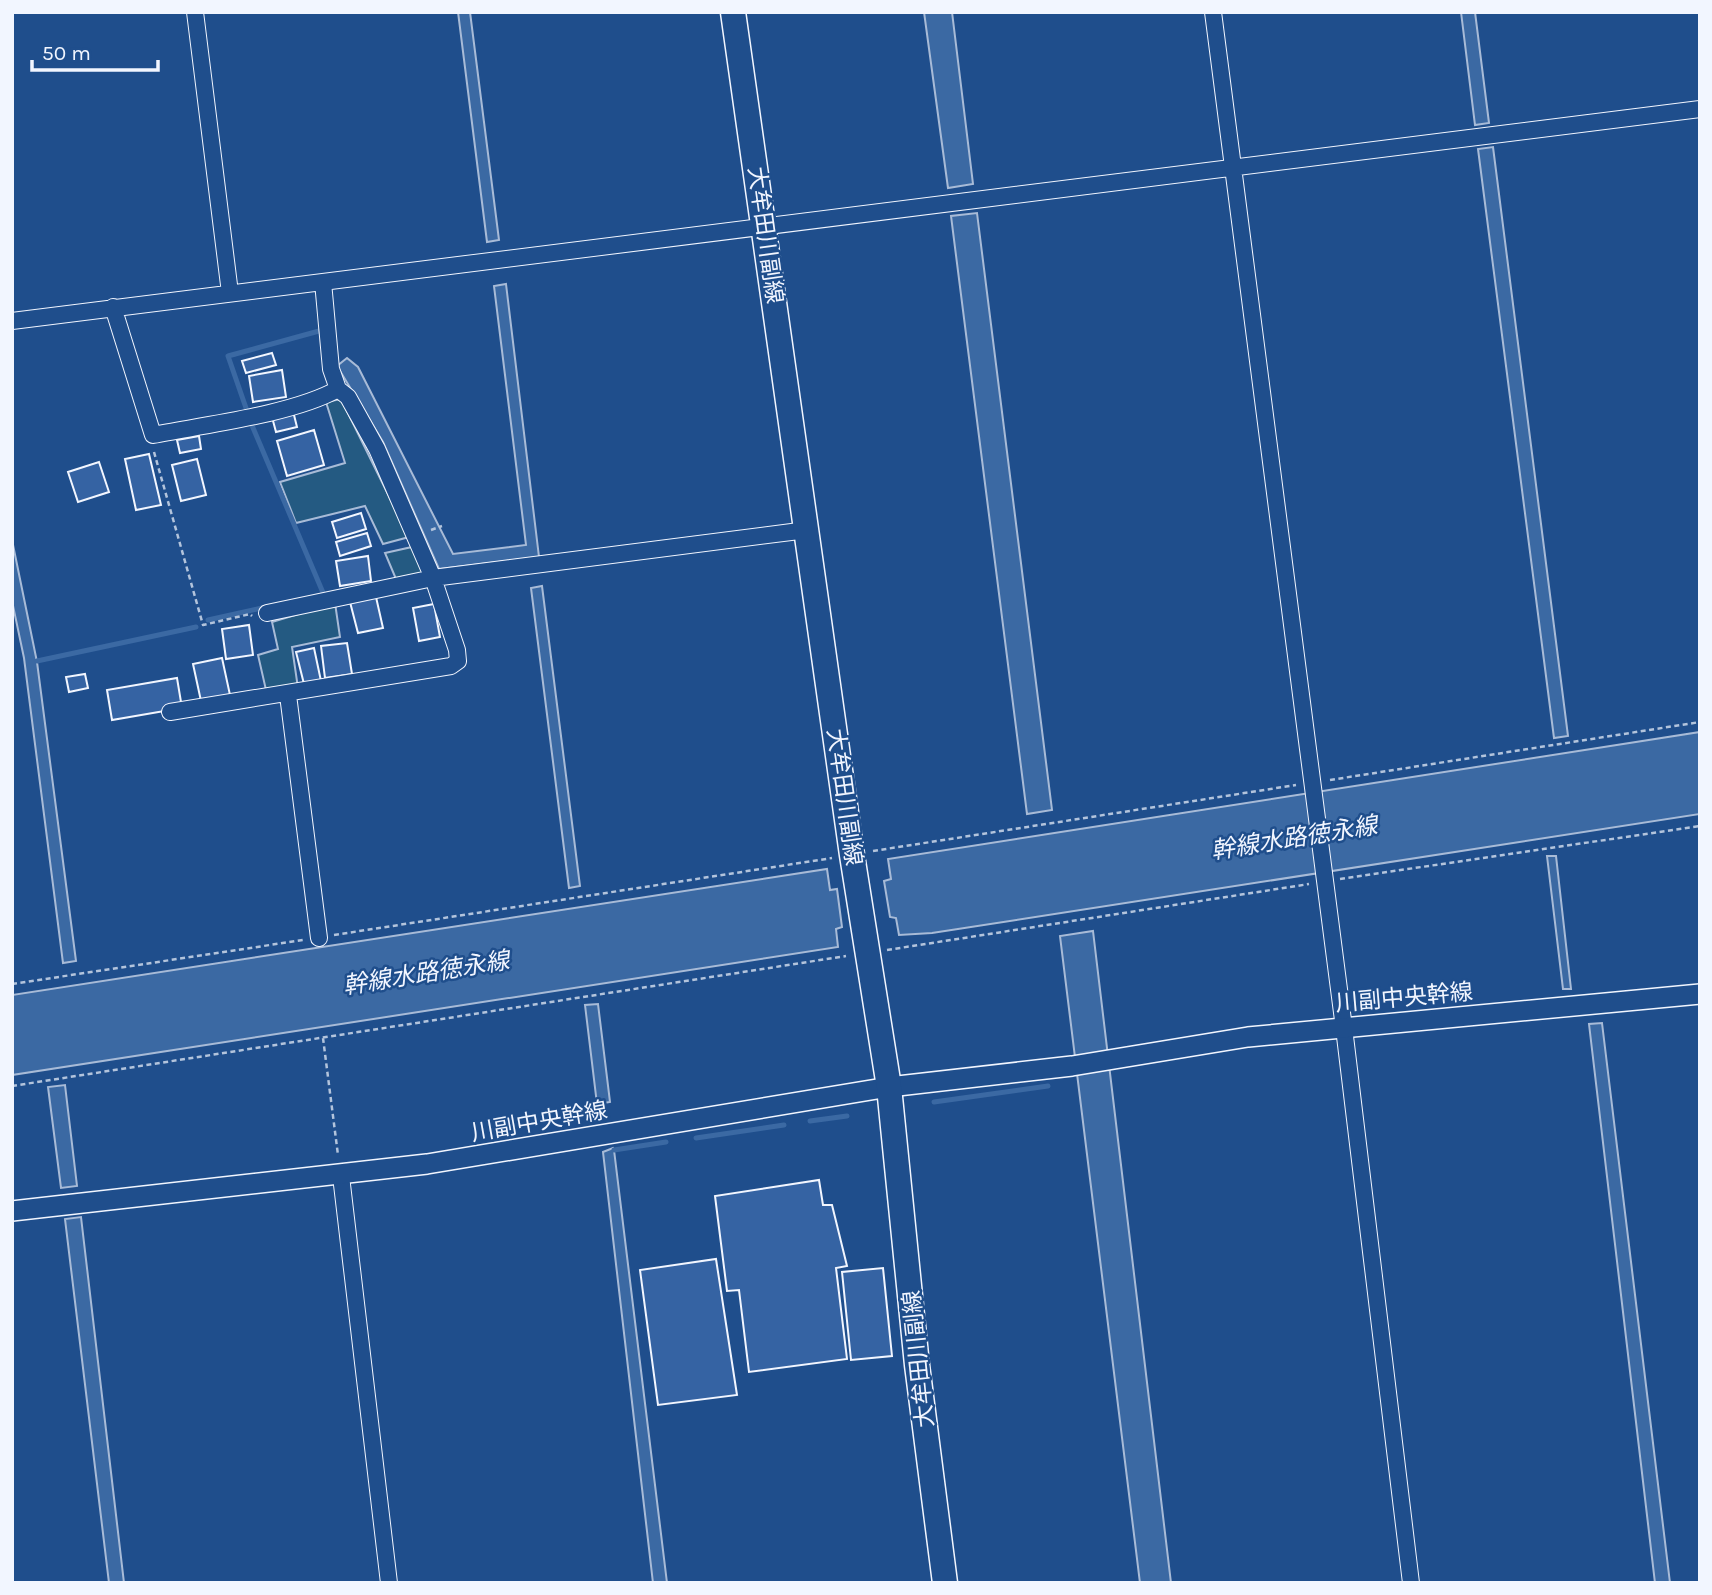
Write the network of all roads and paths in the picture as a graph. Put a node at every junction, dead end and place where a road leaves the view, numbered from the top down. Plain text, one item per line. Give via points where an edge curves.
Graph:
1 (195, 12) edge
2 (733, 12) edge
3 (1213, 12) edge
4 (1700, 109) edge
5 (1234, 167) junction
6 (765, 225) junction
7 (323, 282) junction
8 (230, 293) junction
9 (113, 307) junction
10 (12, 321) edge
11 (338, 389) junction
12 (153, 435) junction
13 (807, 530) junction
14 (433, 578) junction
15 (262, 617) joint
16 (288, 695) junction
17 (170, 712) dead end
18 (1700, 722) edge
19 (1313, 783) junction
20 (1700, 826) edge
21 (852, 855) junction
22 (1326, 881) junction
23 (319, 938) junction
24 (868, 953) junction
25 (12, 984) edge
26 (1700, 994) edge
27 (1344, 1028) junction
28 (323, 1038) junction
29 (12, 1086) edge
30 (889, 1087) junction
31 (341, 1176) junction
32 (12, 1211) edge
33 (389, 1583) edge
34 (945, 1583) edge
35 (1411, 1583) edge

1 - 8 street
2 - 6 main road, 大牟田川副線
3 - 5 street
4 - 5 street
5 - 6 street
5 - 19 street
6 - 7 street
6 - 13 main road, 大牟田川副線
7 - 8 street
7 - 11 street via 331,369
8 - 9 street
9 - 10 street
9 - 12 street
11 - 12 street via 268,411
11 - 14 street via 348,397 377,449
12 - 15 path via 203,625 250,614
13 - 14 street
13 - 21 main road, 大牟田川副線
14 - 15 street
14 - 16 street via 458,661 451,666
16 - 17 street
16 - 23 street
18 - 19 path
19 - 21 path
19 - 22 street
20 - 22 path
21 - 23 path
21 - 24 main road, 大牟田川副線
22 - 24 path
22 - 27 street
23 - 25 path
24 - 28 path
24 - 30 main road, 大牟田川副線
26 - 27 street, 川副中央幹線
27 - 30 street, 川副中央幹線
27 - 35 street
28 - 29 path
28 - 31 path
30 - 31 street, 川副中央幹線
30 - 34 main road, 大牟田川副線
31 - 32 street, 川副中央幹線
31 - 33 street

